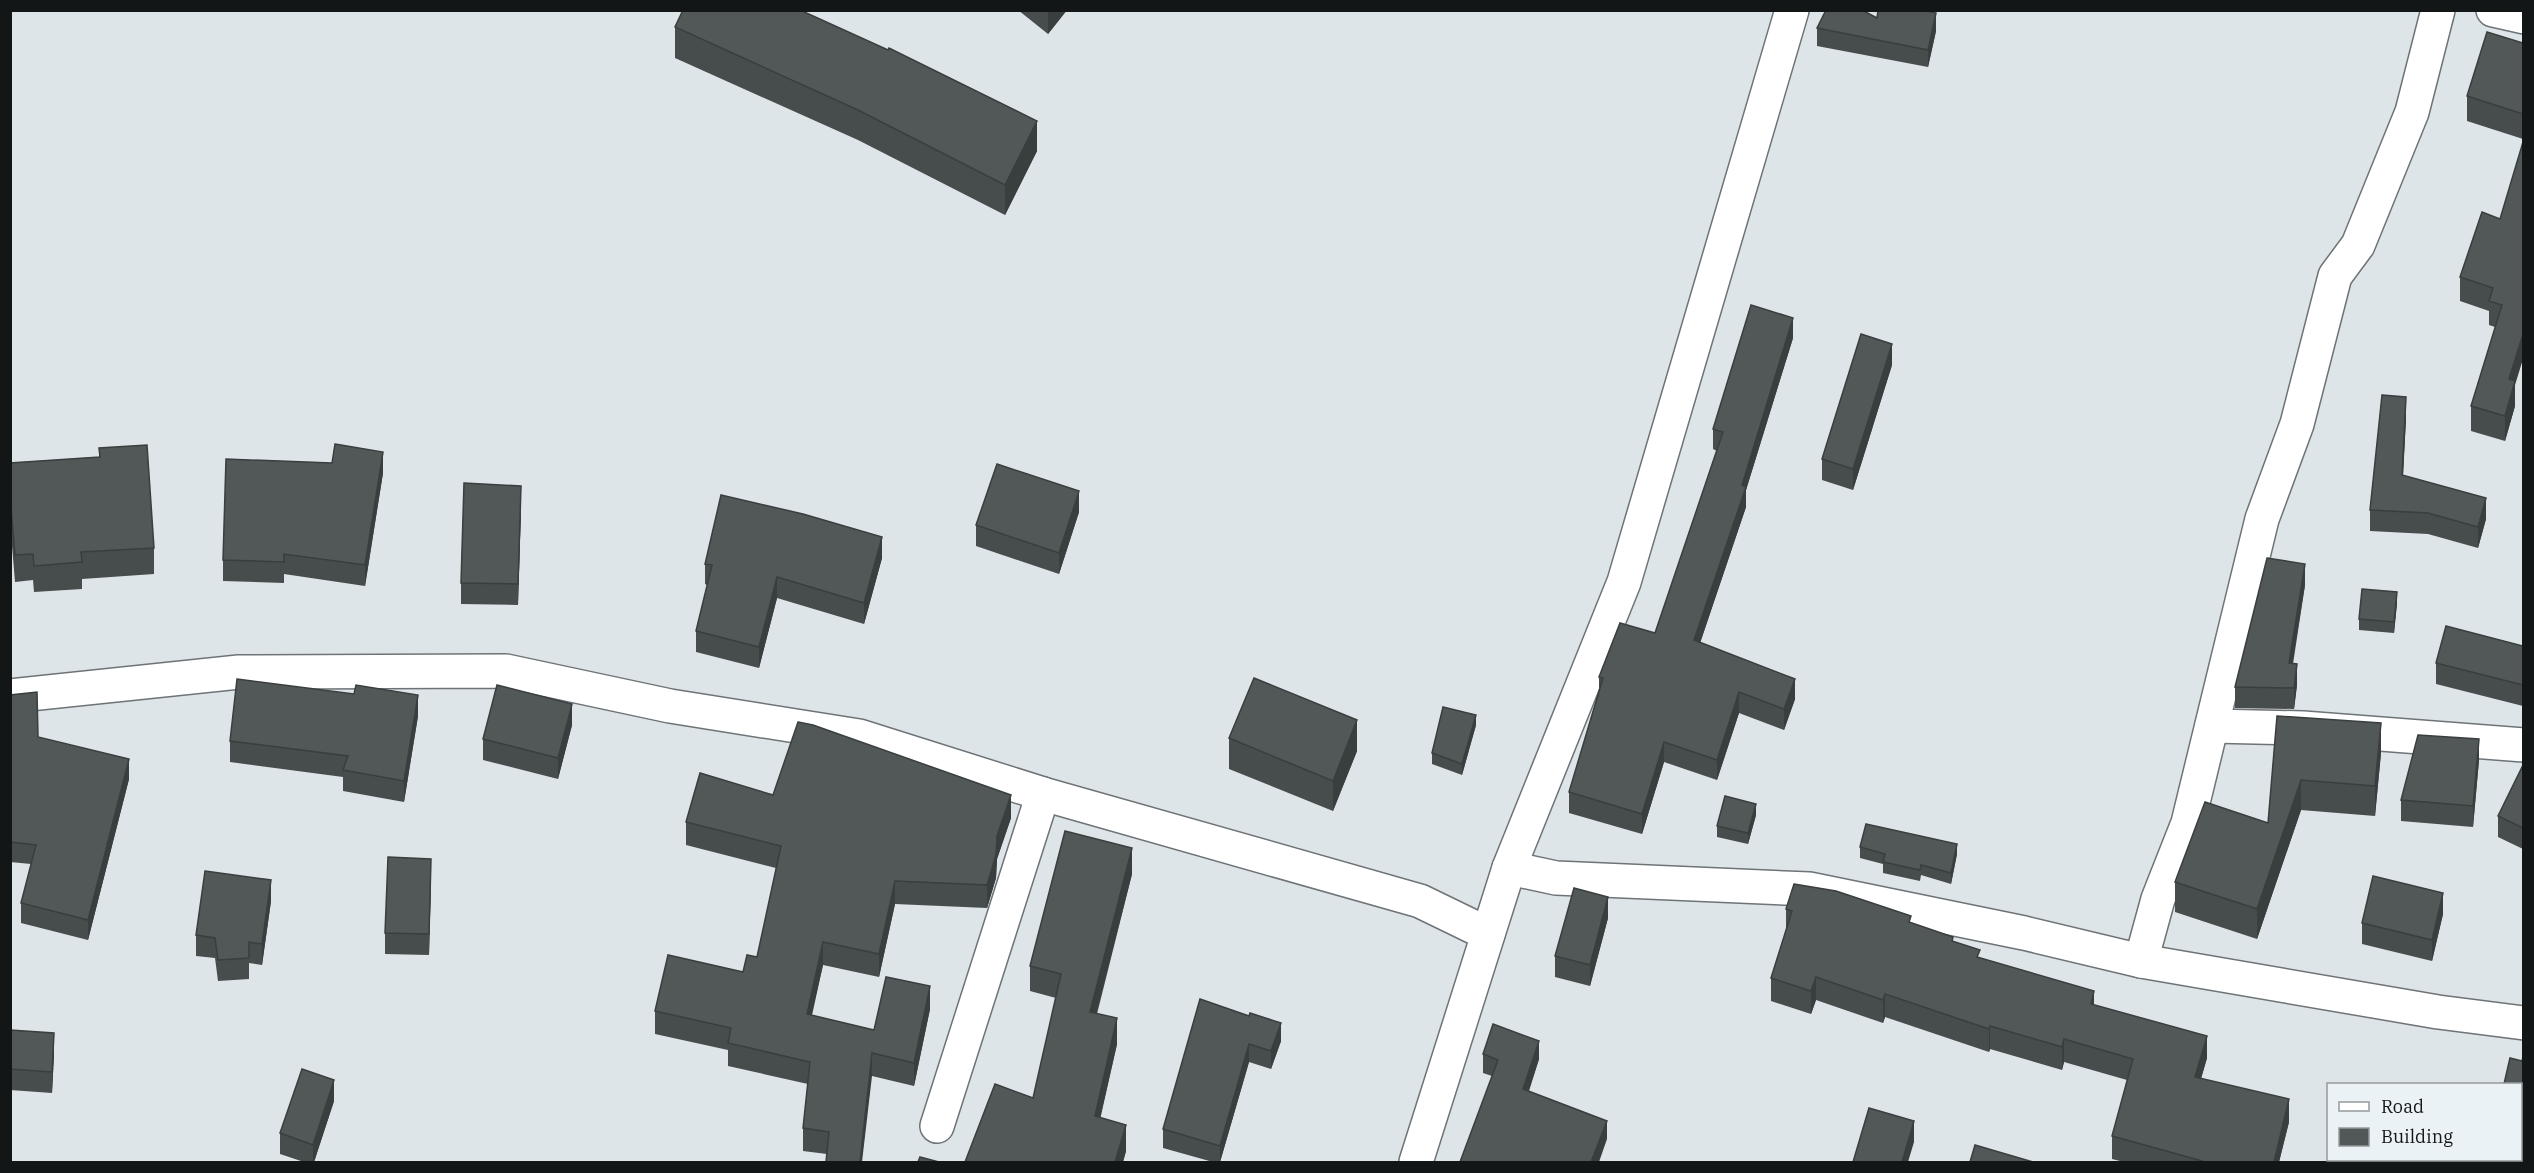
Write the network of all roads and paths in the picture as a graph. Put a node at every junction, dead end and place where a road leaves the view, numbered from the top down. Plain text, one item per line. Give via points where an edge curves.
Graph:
1 (1792, 10) edge
2 (2438, 10) edge
3 (2493, 10) edge
4 (2523, 17) edge
5 (10, 696) edge
6 (2212, 726) junction
7 (2523, 745) edge
8 (1043, 794) junction
9 (1509, 868) junction
10 (1488, 934) junction
11 (2141, 961) junction
12 (2523, 1023) edge
13 (937, 1126) dead end
14 (1416, 1162) edge

1 - 9 street via 1624,582
2 - 6 street via 2412,112 2358,245 2336,276 2297,424 2262,519
3 - 4 street
5 - 8 street via 239,672 506,671 670,706 859,736
6 - 7 street via 2303,728
6 - 11 street via 2188,823 2158,898
8 - 10 street via 1420,901
8 - 13 street
9 - 10 street
9 - 11 street via 1556,878 1809,889
10 - 14 street
11 - 12 street

